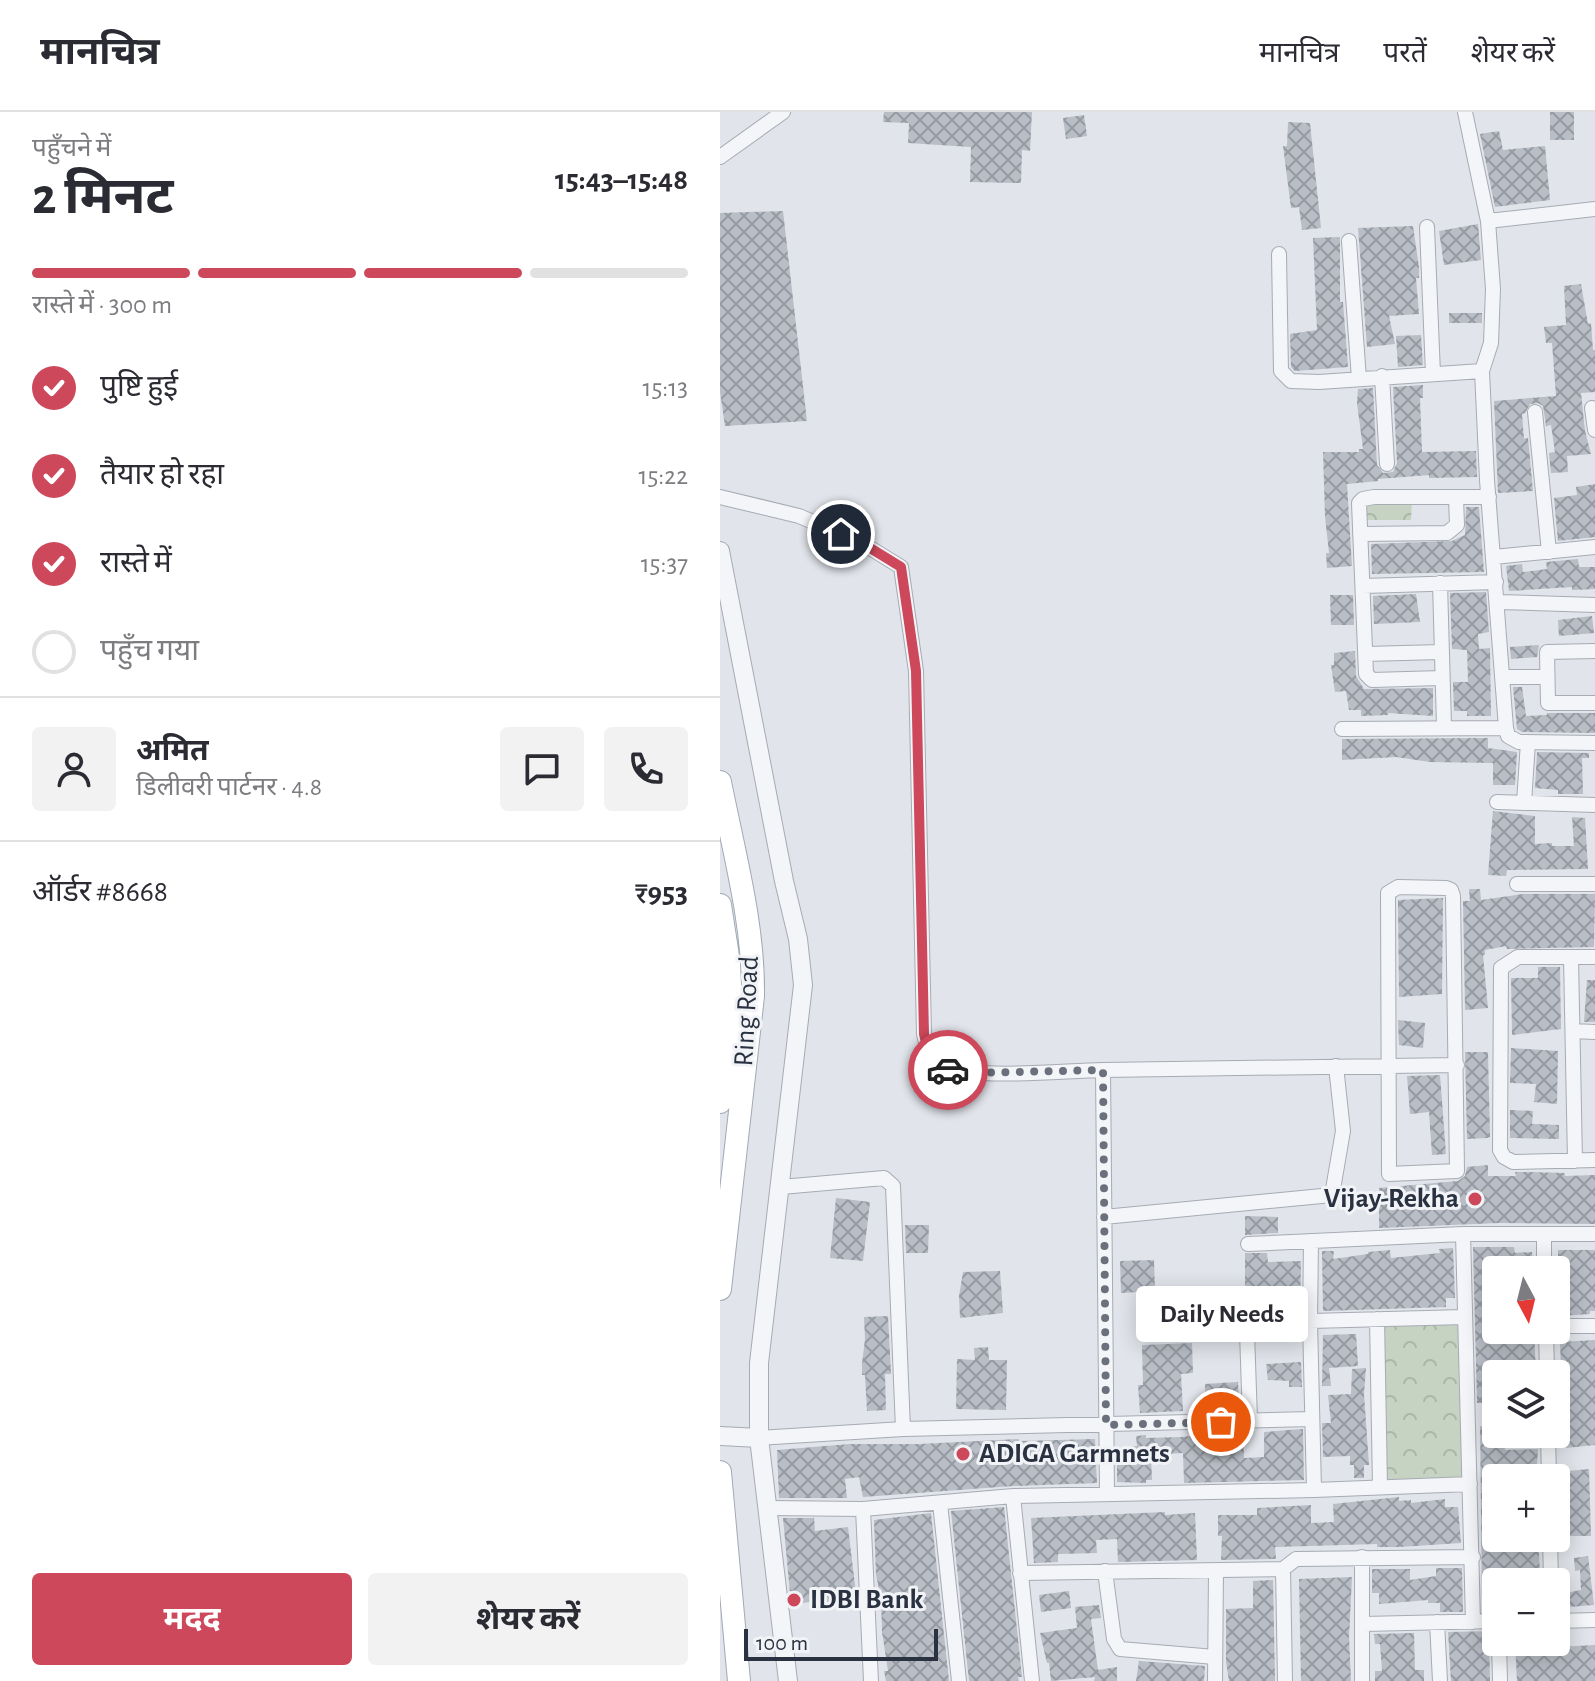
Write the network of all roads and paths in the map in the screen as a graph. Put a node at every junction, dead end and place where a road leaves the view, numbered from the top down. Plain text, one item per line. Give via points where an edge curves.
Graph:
1 (783, 112) edge
2 (1465, 112) edge
3 (720, 157) edge
4 (1595, 209) edge
5 (1488, 221) junction
6 (1427, 227) dead end
7 (1349, 241) dead end
8 (1279, 254) dead end
9 (1482, 371) junction
10 (1433, 374) junction
11 (1382, 376) junction
12 (1359, 379) junction
13 (1592, 408) dead end
14 (1535, 412) dead end
15 (1595, 430) edge
16 (1387, 464) dead end
17 (720, 497) edge
18 (1456, 497) junction
19 (1489, 497) junction
20 (1360, 534) junction
21 (1595, 547) edge
22 (720, 551) edge
23 (1549, 552) junction
24 (1494, 557) junction
25 (1496, 582) junction
26 (1440, 583) junction
27 (1363, 586) junction
28 (1498, 602) junction
29 (1595, 605) edge
30 (1595, 651) edge
31 (1441, 652) junction
32 (1365, 654) junction
33 (1502, 677) junction
34 (1547, 677) junction
35 (1442, 678) junction
36 (1595, 703) edge
37 (1444, 726) junction
38 (1506, 728) junction
39 (1342, 729) dead end
40 (1528, 742) junction
41 (1595, 743) edge
42 (720, 782) edge
43 (1497, 802) dead end
44 (1524, 803) junction
45 (1595, 805) edge
46 (1517, 884) dead end
47 (1595, 884) edge
48 (720, 905) edge
49 (1571, 957) junction
50 (1595, 957) edge
51 (1573, 1031) junction
52 (1595, 1032) edge
53 (1387, 1065) junction
54 (1457, 1065) junction
55 (1336, 1066) junction
56 (1103, 1070) junction
57 (720, 1102) edge
58 (1595, 1160) edge
59 (1575, 1161) junction
60 (781, 1187) junction
61 (1104, 1217) junction
62 (1463, 1234) junction
63 (1544, 1234) junction
64 (1595, 1234) edge
65 (1311, 1241) junction
66 (1248, 1244) dead end
67 (1544, 1256) edge
68 (720, 1289) edge
69 (1465, 1317) junction
70 (1377, 1319) junction
71 (1310, 1321) junction
72 (1570, 1326) edge
73 (1595, 1326) edge
74 (1247, 1332) dead end
75 (1312, 1419) junction
76 (1250, 1421) junction
77 (1106, 1425) junction
78 (903, 1429) junction
79 (720, 1436) edge
80 (759, 1438) junction
81 (720, 1472) edge
82 (1470, 1484) junction
83 (1380, 1487) junction
84 (1314, 1490) junction
85 (1107, 1494) junction
86 (1013, 1496) junction
87 (940, 1503) junction
88 (769, 1508) junction
89 (863, 1509) junction
90 (1362, 1557) junction
91 (1473, 1557) junction
92 (1283, 1569) junction
93 (1105, 1571) junction
94 (1216, 1571) junction
95 (1020, 1573) junction
96 (1595, 1620) edge
97 (1570, 1621) edge
98 (1437, 1622) junction
99 (1473, 1622) junction
100 (1482, 1622) edge
101 (1363, 1624) junction
102 (1499, 1656) edge
103 (1215, 1657) junction
104 (739, 1681) edge
105 (788, 1681) edge
106 (871, 1681) edge
107 (959, 1681) edge
108 (1032, 1681) edge
109 (1215, 1681) edge
110 (1285, 1681) edge
111 (1362, 1681) edge
112 (1440, 1681) edge
113 (1500, 1681) edge

1 - 3 street
2 - 5 street
4 - 5 street
5 - 9 street via 1491,343
6 - 10 street
7 - 12 street
8 - 12 street via 1281,371 1297,383
9 - 10 street
9 - 19 street
10 - 11 street
11 - 12 street
11 - 16 street
13 - 15 street
14 - 23 street
17 - 56 street via 799,516 862,543 901,567 916,671 924,1034 931,1063 970,1073
18 - 19 street
18 - 20 street via 1457,525 1447,533
18 - 20 street via 1363,499
19 - 24 street
20 - 27 street
21 - 23 street
22 - 60 street via 803,985
23 - 24 street
24 - 25 street
25 - 26 street
25 - 28 street
26 - 27 street
26 - 31 street
27 - 32 street
28 - 29 street
28 - 33 street
30 - 34 street via 1547,652
31 - 32 street
31 - 35 street
32 - 35 street via 1366,674 1372,680
33 - 34 street
33 - 38 street
34 - 36 street via 1548,703
35 - 37 street
37 - 38 street
37 - 39 street
38 - 40 street via 1511,739
40 - 41 street
40 - 44 street
42 - 68 main road, Ring Road via 753,964
43 - 44 street
44 - 45 street
46 - 47 street
48 - 57 main road, Ring Road via 731,1009
49 - 50 street
49 - 51 street
49 - 59 street via 1518,957 1501,968 1500,1150 1513,1162
51 - 52 street
51 - 59 street
53 - 54 street
53 - 54 street via 1389,1174 1457,1171
53 - 54 street via 1388,893 1398,887 1446,888 1453,896
53 - 55 street
55 - 56 street
55 - 61 street via 1343,1131 1332,1195
56 - 61 street
58 - 59 street
60 - 78 street via 884,1178 893,1186
60 - 80 street via 759,1363
61 - 77 street
62 - 63 street
62 - 65 street
62 - 69 street
63 - 64 street
63 - 67 street
65 - 66 street
65 - 71 street
69 - 70 street
69 - 82 street
70 - 71 street
70 - 83 street
71 - 75 street
72 - 73 street
74 - 76 street
75 - 76 street
75 - 84 street
76 - 77 street
77 - 78 street
77 - 85 street
78 - 80 street
79 - 80 street
80 - 88 street
81 - 104 main road
82 - 83 street
82 - 91 street
83 - 84 street
84 - 85 street
85 - 86 street
86 - 87 street
86 - 95 street
87 - 89 street
87 - 107 street
88 - 89 street
88 - 105 street
89 - 106 street
90 - 91 street
90 - 92 street via 1296,1559
90 - 101 street
91 - 99 street
92 - 94 street
92 - 110 street
93 - 94 street
93 - 95 street
93 - 103 street via 1114,1639 1120,1649
94 - 103 street
95 - 108 street
96 - 97 street
98 - 99 street
98 - 101 street
98 - 112 street
99 - 100 street
101 - 111 street
102 - 113 street
103 - 109 street

